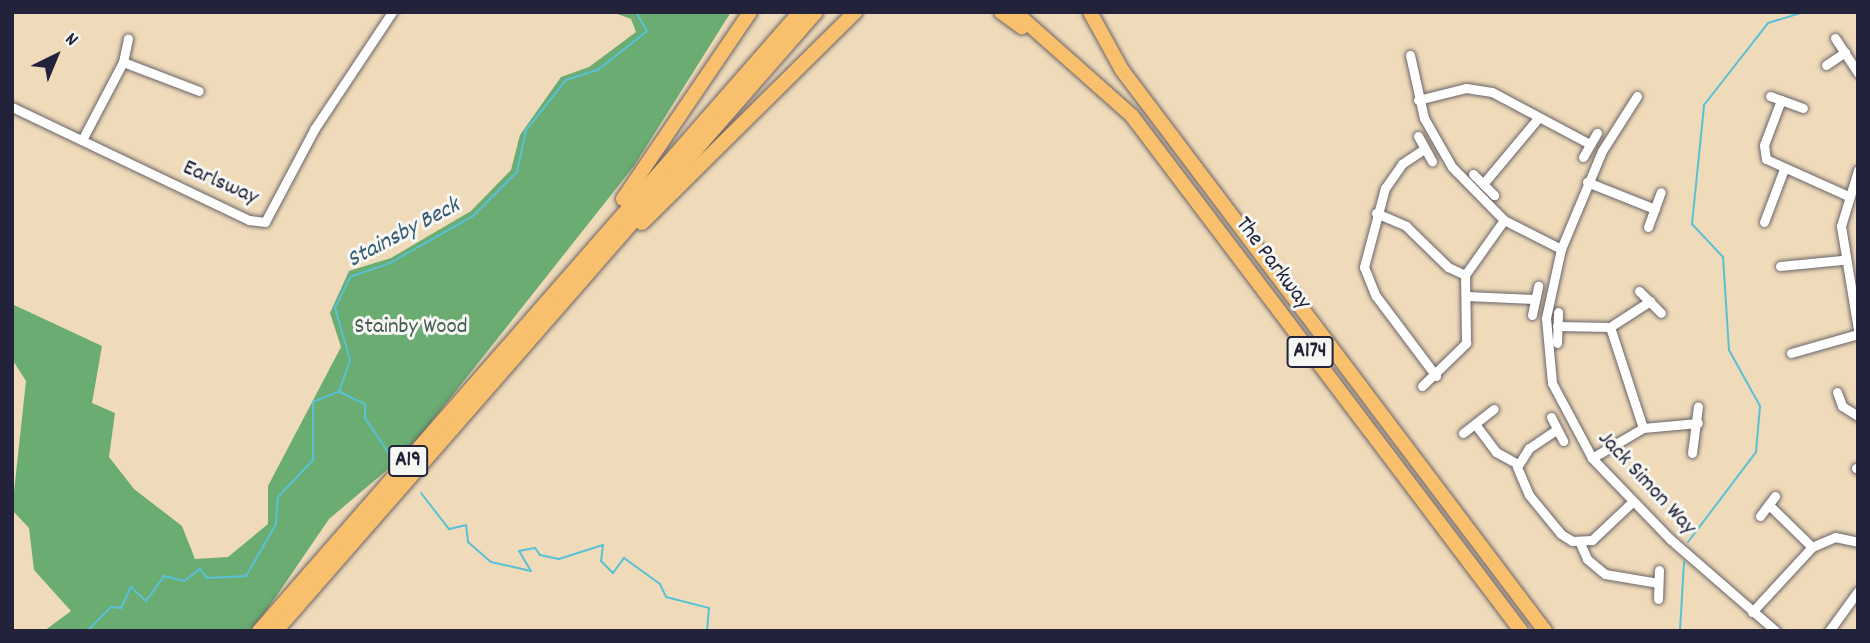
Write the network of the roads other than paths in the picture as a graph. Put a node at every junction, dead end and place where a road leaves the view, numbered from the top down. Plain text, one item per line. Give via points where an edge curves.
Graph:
1 (392, 12) edge
2 (750, 12) edge
3 (800, 12) edge
4 (816, 12) edge
5 (855, 12) edge
6 (1001, 12) edge
7 (1015, 12) edge
8 (1090, 12) edge
9 (1098, 12) edge
10 (1835, 38) dead end
11 (128, 39) dead end
12 (1845, 52) junction
13 (1410, 55) dead end
14 (123, 62) junction
15 (1826, 65) dead end
16 (1858, 73) edge
17 (199, 91) dead end
18 (1110, 93) junction
19 (1637, 96) dead end
20 (1770, 96) dead end
21 (1418, 100) junction
22 (1780, 100) junction
23 (12, 107) edge
24 (1802, 108) dead end
25 (1539, 117) junction
26 (1170, 129) junction
27 (1597, 133) dead end
28 (1418, 136) dead end
29 (82, 140) junction
30 (1590, 144) junction
31 (1424, 149) junction
32 (1583, 157) dead end
33 (1432, 161) dead end
34 (1784, 169) junction
35 (1858, 170) edge
36 (1473, 174) dead end
37 (1587, 182) junction
38 (1483, 184) junction
39 (1661, 191) dead end
40 (1494, 194) dead end
41 (1846, 194) junction
42 (1655, 209) junction
43 (1376, 213) junction
44 (1769, 217) dead end
45 (1504, 219) junction
46 (1648, 227) dead end
47 (1561, 249) junction
48 (1842, 260) junction
49 (1780, 266) dead end
50 (1465, 275) junction
51 (1538, 286) dead end
52 (556, 290) junction
53 (1639, 291) dead end
54 (1466, 296) junction
55 (1853, 297) edge
56 (1534, 299) junction
57 (1650, 302) junction
58 (1559, 312) dead end
59 (552, 313) junction
60 (1661, 313) dead end
61 (1532, 315) dead end
62 (1557, 326) junction
63 (1611, 327) junction
64 (1858, 332) edge
65 (1557, 342) dead end
66 (1791, 354) dead end
67 (1436, 376) junction
68 (1422, 386) dead end
69 (1837, 392) dead end
70 (1698, 406) dead end
71 (1494, 409) dead end
72 (1858, 416) edge
73 (1551, 417) dead end
74 (1698, 423) junction
75 (1475, 424) junction
76 (1643, 428) junction
77 (1556, 430) junction
78 (1463, 433) dead end
79 (1563, 441) dead end
80 (1692, 453) dead end
81 (1592, 458) junction
82 (1518, 464) junction
83 (1775, 496) dead end
84 (1632, 502) junction
85 (1769, 505) junction
86 (1760, 516) dead end
87 (1580, 542) junction
88 (1858, 542) edge
89 (1812, 547) junction
90 (1659, 570) dead end
91 (1658, 583) junction
92 (1856, 598) edge
93 (1658, 599) dead end
94 (1752, 611) junction
95 (259, 631) edge
96 (276, 631) edge
97 (1519, 631) edge
98 (1545, 631) edge
99 (1776, 631) edge
100 (1829, 631) edge

1 - 29 street, Earlsway via 315,128 265,222 249,220
2 - 52 highway via 685,114
3 - 52 highway, A19
4 - 59 highway, A19
5 - 59 highway
6 - 18 highway
7 - 18 highway, The Parkway / A174
8 - 26 highway, The Parkway / A174 via 1122,70
9 - 26 highway
10 - 12 street
11 - 14 street
12 - 15 street
12 - 16 street
13 - 21 street
14 - 17 street
14 - 29 street
18 - 97 highway, The Parkway / A174
19 - 37 street, Jack Simon Way
20 - 22 street
21 - 25 street via 1480,89
21 - 45 street via 1440,152
22 - 24 street
22 - 34 street via 1763,151 1768,162
23 - 29 street, Earlsway
25 - 30 street
25 - 38 street
26 - 98 highway, The Parkway / A174
27 - 30 street
28 - 31 street
30 - 32 street
31 - 33 street
31 - 43 street via 1393,175
34 - 41 street
34 - 44 street
35 - 41 street
36 - 38 street
37 - 42 street
37 - 47 street, Jack Simon Way
38 - 40 street
39 - 42 street
41 - 48 street
42 - 46 street
43 - 50 street via 1406,226 1448,267
43 - 67 street via 1364,257 1370,286
45 - 47 street
45 - 50 street
47 - 81 street, Jack Simon Way via 1546,318 1547,355 1560,405
48 - 49 street
48 - 55 street
50 - 54 street
51 - 56 street
52 - 95 highway, A19
53 - 57 street
54 - 56 street
54 - 67 street via 1466,343
55 - 64 street
56 - 61 street
57 - 60 street
57 - 63 street
58 - 62 street
59 - 96 highway, A19
62 - 63 street
62 - 65 street
63 - 76 street
64 - 66 street
67 - 68 street
69 - 72 street via 1842,406
70 - 74 street
71 - 75 street
73 - 77 street
74 - 76 street
74 - 80 street
75 - 78 street
75 - 82 street via 1496,452
76 - 81 street
77 - 79 street
77 - 82 street
81 - 84 street, Jack Simon Way
82 - 87 street via 1529,495 1561,534
83 - 85 street
84 - 87 street via 1596,537
84 - 94 street, Jack Simon Way
85 - 86 street
85 - 89 street
87 - 91 street via 1587,559 1605,574
88 - 89 street via 1835,537
89 - 94 street
90 - 91 street
91 - 93 street
92 - 100 street
94 - 99 street, Jack Simon Way

